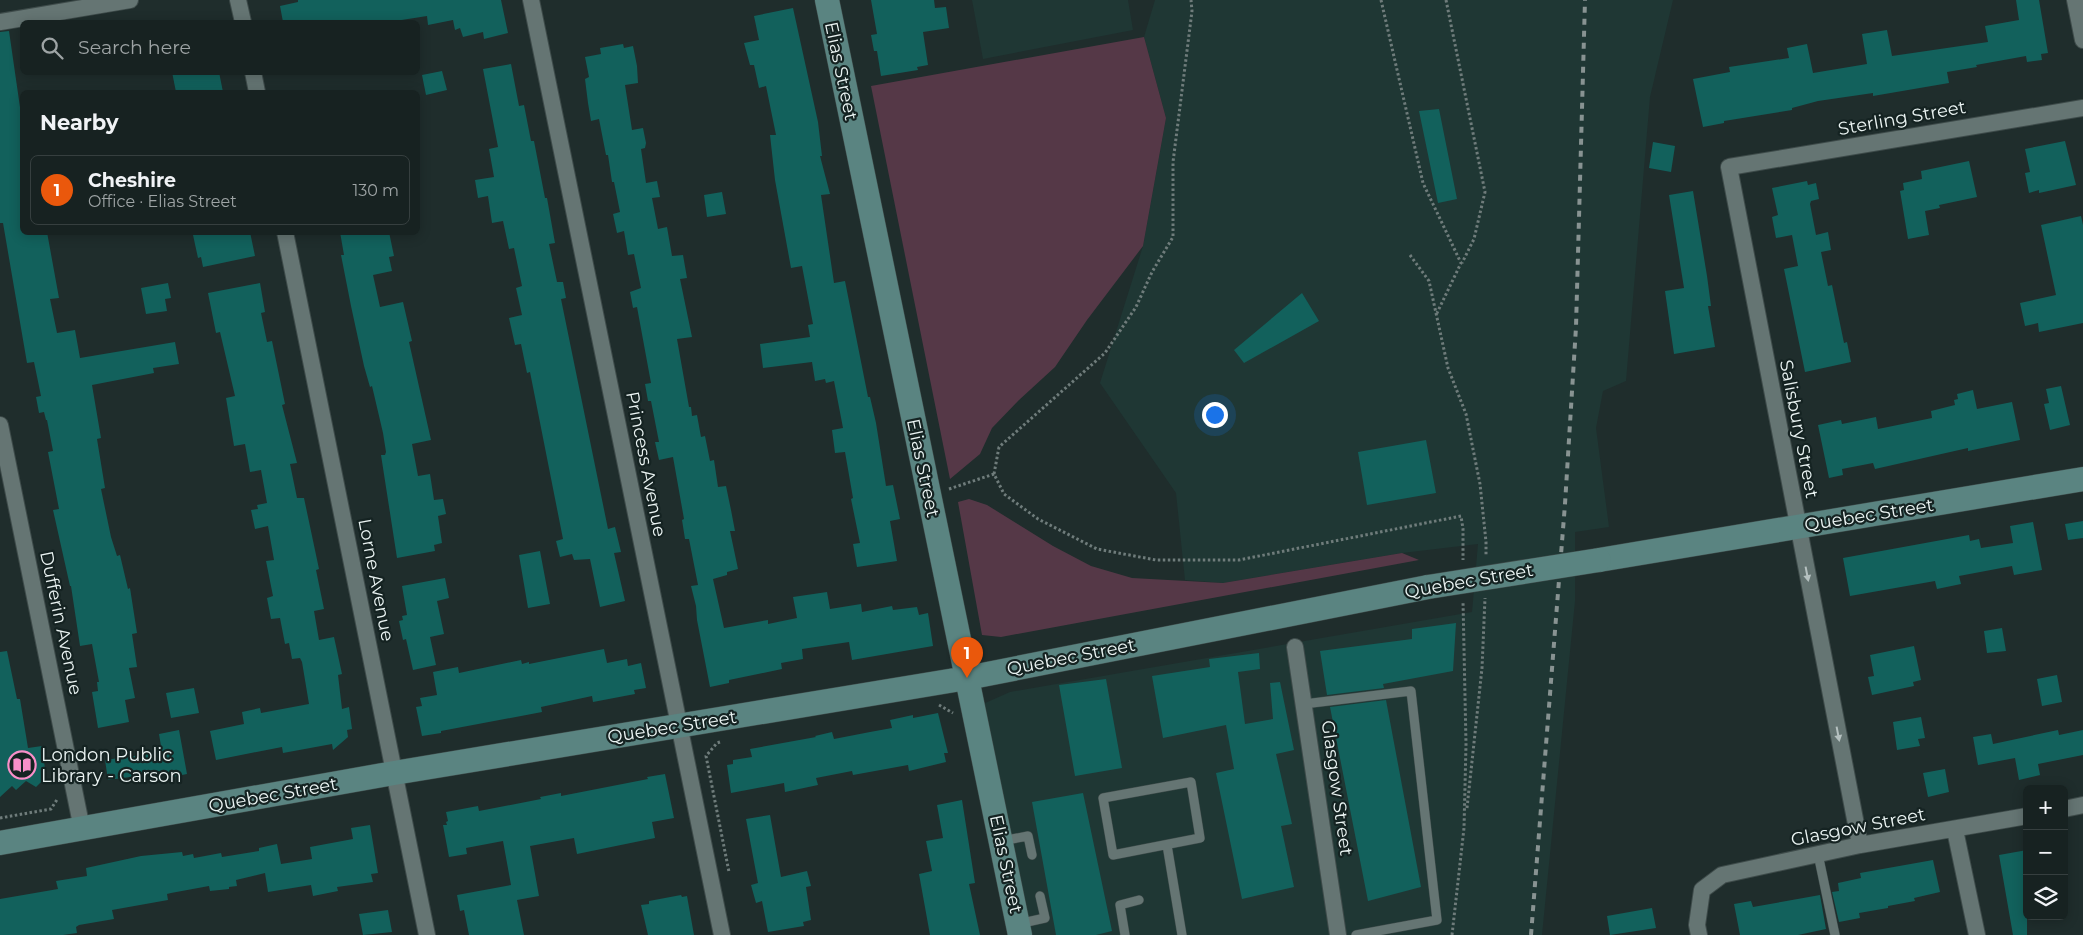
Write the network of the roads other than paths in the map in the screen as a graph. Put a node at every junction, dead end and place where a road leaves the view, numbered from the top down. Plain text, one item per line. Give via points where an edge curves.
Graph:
1 (130, 0) edge
2 (238, 0) edge
3 (531, 0) edge
4 (827, 0) edge
5 (2075, 0) edge
6 (243, 20) edge
7 (0, 22) edge
8 (2083, 40) edge
9 (254, 75) edge
10 (257, 90) edge
11 (2083, 108) edge
12 (1728, 167) joint
13 (286, 235) edge
14 (0, 425) edge
15 (2083, 479) edge
16 (1797, 526) junction
17 (1295, 647) dead end
18 (967, 678) junction
19 (1304, 704) junction
20 (678, 726) junction
21 (394, 773) junction
22 (2083, 805) edge
23 (2068, 808) edge
24 (2023, 817) edge
25 (82, 829) junction
26 (1955, 830) junction
27 (1001, 841) junction
28 (0, 843) edge
29 (1166, 844) junction
30 (1860, 845) junction
31 (1818, 854) junction
32 (1032, 856) dead end
33 (1040, 896) dead end
34 (1139, 900) dead end
35 (1019, 930) edge
36 (427, 935) edge
37 (722, 935) edge
38 (1124, 935) edge
39 (1182, 935) edge
40 (1338, 935) edge
41 (1356, 935) edge
42 (1700, 935) edge
43 (1835, 935) edge
44 (1977, 935) edge

1 - 7 street
2 - 6 street
3 - 20 street, Princess Avenue
4 - 18 street, Elias Street
5 - 8 street
9 - 10 street
11 - 12 street, Sterling Street
12 - 16 street, Salisbury Street
13 - 21 street, Lorne Avenue
14 - 25 street, Dufferin Avenue
15 - 16 street, Quebec Street
16 - 18 street, Quebec Street, bridge via 1428,587
16 -> 30 street, Salisbury Street
17 - 19 street, Glasgow Street
18 - 20 street, Quebec Street
18 - 27 street, Elias Street
19 - 40 street, Glasgow Street
19 - 41 lane via 1410,691 1437,920
20 - 21 street, Quebec Street
20 - 37 street, Princess Avenue
21 - 25 street, Quebec Street
21 - 36 street, Lorne Avenue
22 - 23 street
24 - 26 street, Glasgow Street
25 - 28 street, Quebec Street
26 - 30 street, Glasgow Street
26 - 44 street
27 - 32 lane via 1028,836
27 - 35 street, Elias Street
29 - 29 lane via 1200,838 1191,782 1103,798 1113,855
29 - 39 lane
30 - 31 street, Glasgow Street
31 - 42 street, Glasgow Street via 1722,874 1702,890
31 - 43 lane
33 - 35 lane via 1044,918
34 - 38 lane via 1120,905

